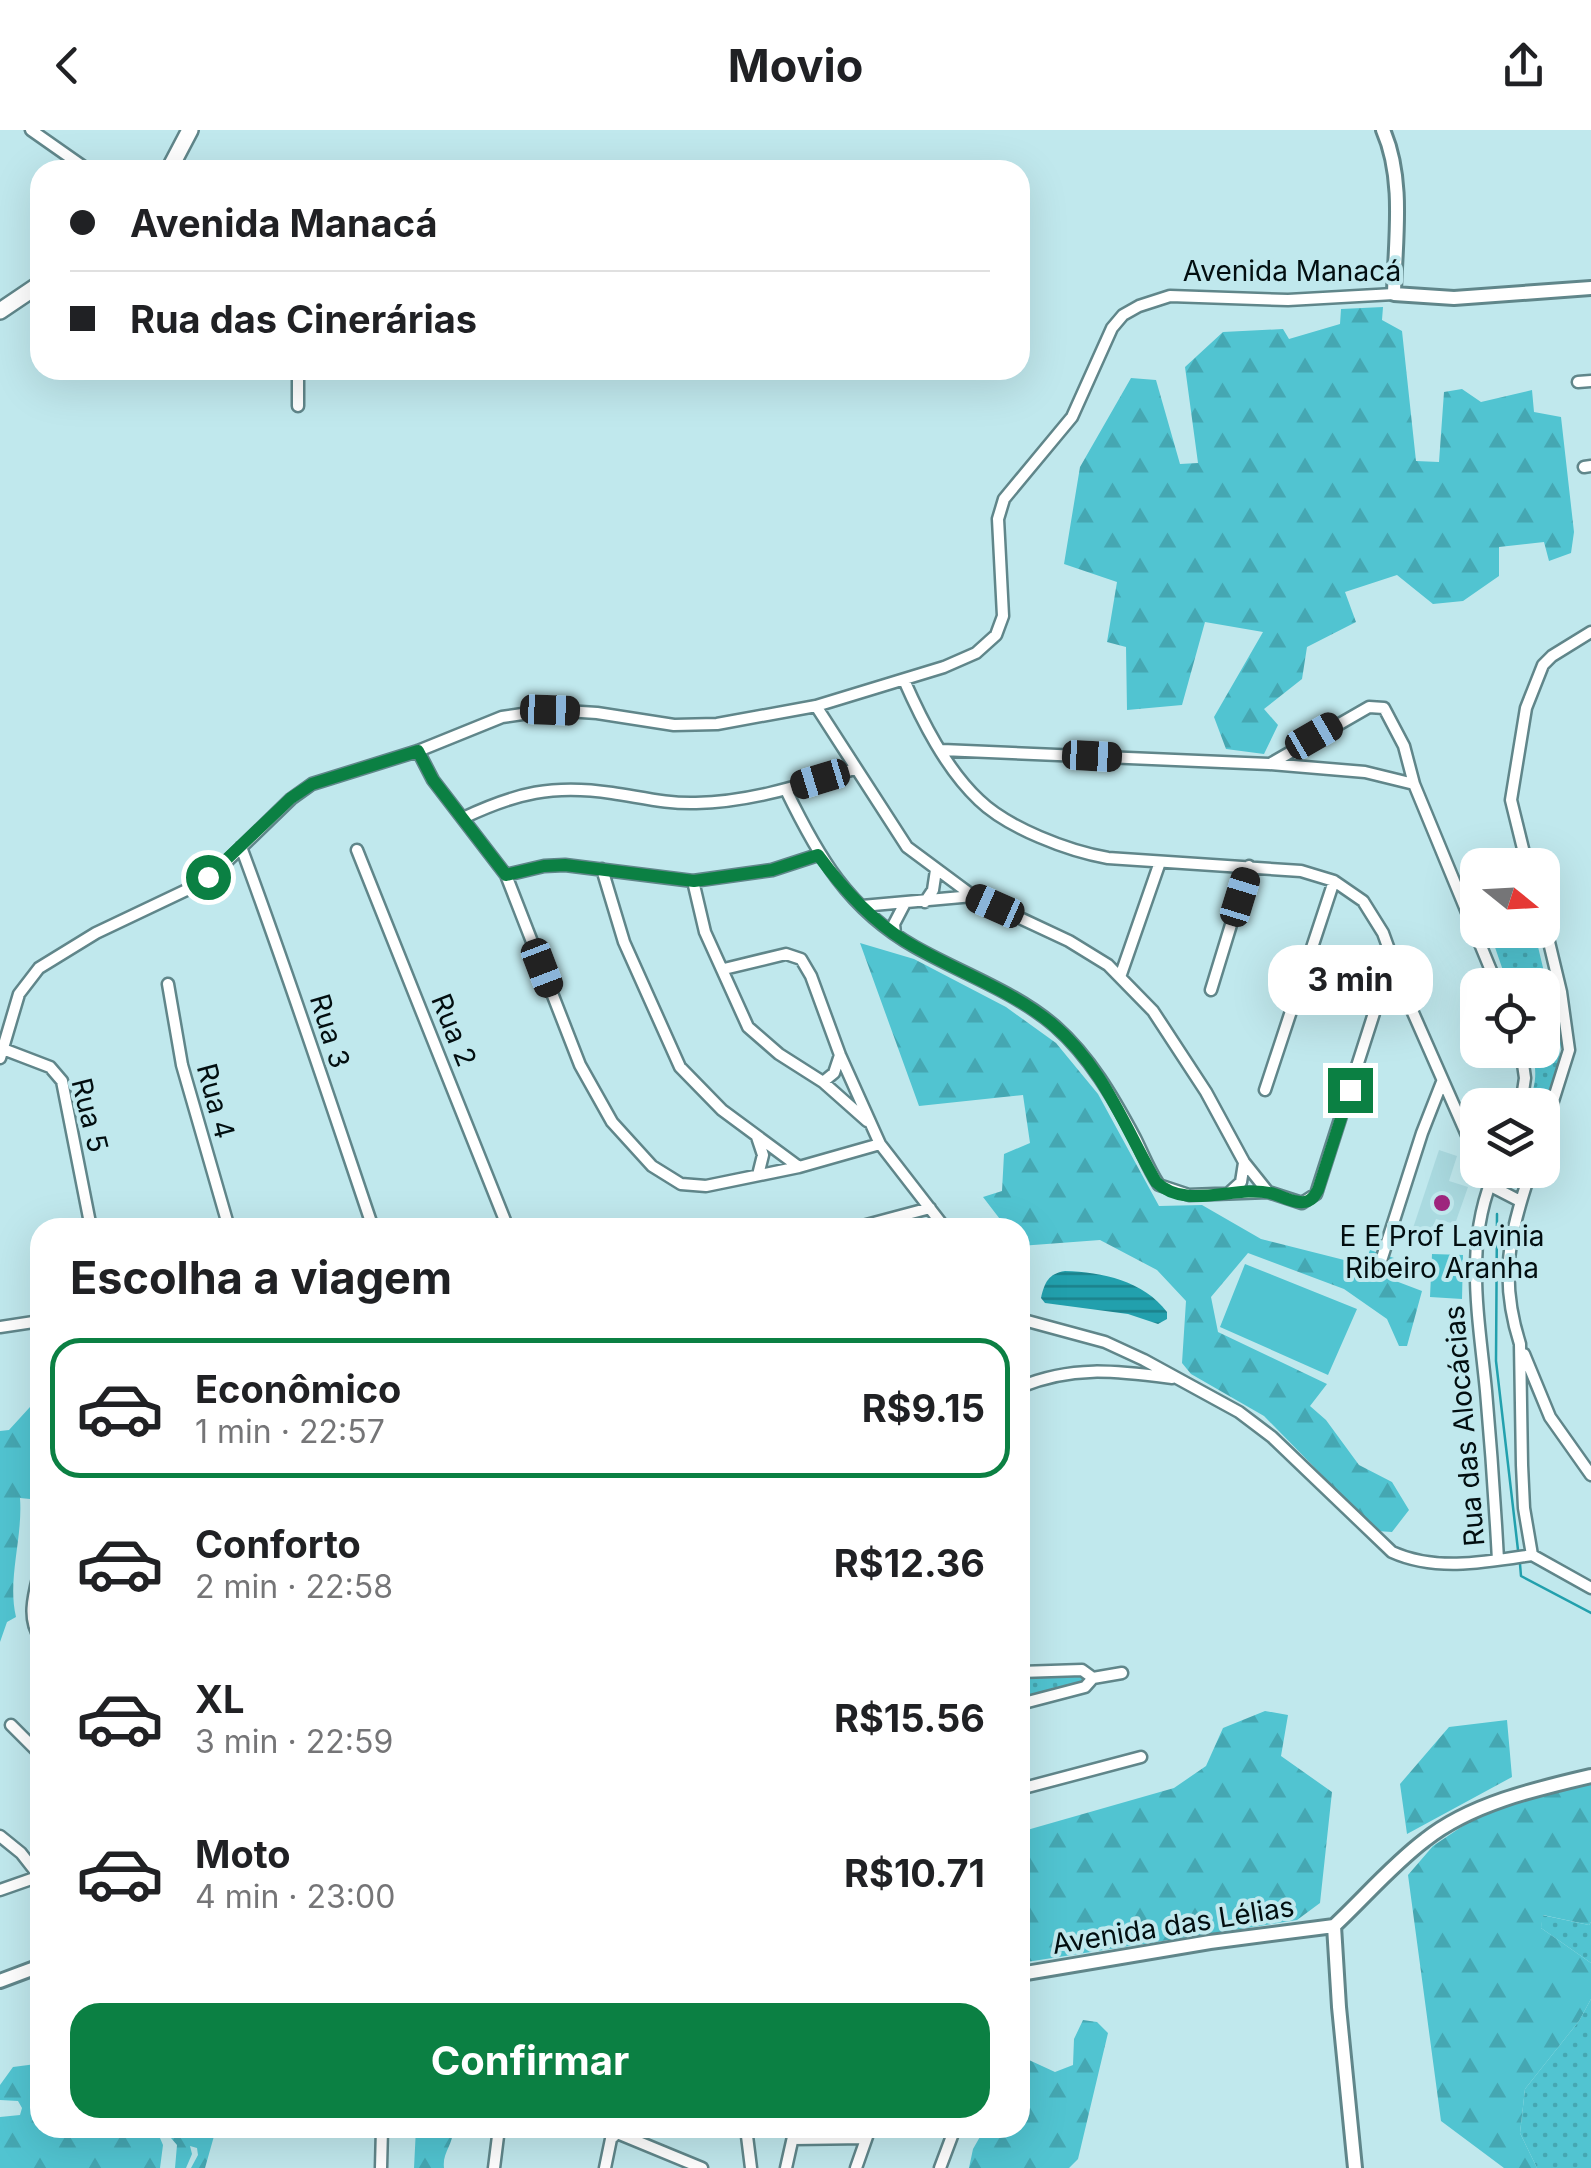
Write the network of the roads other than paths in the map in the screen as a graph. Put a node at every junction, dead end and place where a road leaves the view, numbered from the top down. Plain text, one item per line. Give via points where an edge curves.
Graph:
1 (31, 130) edge
2 (190, 130) edge
3 (1383, 130) edge
4 (74, 160) edge
5 (174, 160) edge
6 (1591, 288) edge
7 (30, 291) edge
8 (1394, 294) junction
9 (0, 312) edge
10 (298, 380) edge
11 (1591, 381) edge
12 (1578, 382) dead end
13 (298, 406) dead end
14 (1591, 632) edge
15 (904, 680) junction
16 (816, 706) junction
17 (942, 750) junction
18 (418, 751) junction
19 (1269, 764) junction
20 (854, 769) junction
21 (1414, 784) junction
22 (786, 790) junction
23 (463, 818) junction
24 (242, 848) junction
25 (1523, 848) edge
26 (357, 850) dead end
27 (818, 855) junction
28 (1160, 862) junction
29 (1249, 866) junction
30 (602, 869) junction
31 (936, 870) junction
32 (506, 875) junction
33 (694, 881) junction
34 (1334, 881) junction
35 (973, 896) junction
36 (926, 902) junction
37 (905, 903) junction
38 (862, 906) junction
39 (895, 934) junction
40 (1550, 948) edge
41 (1392, 957) junction
42 (724, 968) junction
43 (1490, 968) edge
44 (1120, 976) junction
45 (168, 984) dead end
46 (1210, 990) dead end
47 (1, 1053) edge
48 (840, 1055) junction
49 (823, 1082) junction
50 (1442, 1082) junction
51 (1557, 1088) edge
52 (1264, 1090) dead end
53 (1460, 1121) edge
54 (870, 1124) junction
55 (757, 1136) junction
56 (880, 1144) junction
57 (1244, 1162) junction
58 (799, 1167) junction
59 (758, 1175) junction
60 (1488, 1188) edge
61 (1495, 1188) edge
62 (1525, 1188) edge
63 (1268, 1192) junction
64 (1229, 1193) junction
65 (1520, 1201) junction
66 (930, 1208) junction
67 (89, 1218) edge
68 (226, 1218) edge
69 (369, 1218) edge
70 (504, 1218) edge
71 (892, 1218) edge
72 (938, 1218) edge
73 (1380, 1264) dead end
74 (1030, 1321) edge
75 (30, 1323) edge
76 (0, 1327) edge
77 (1520, 1344) junction
78 (1178, 1379) junction
79 (1030, 1383) edge
80 (1538, 1390) junction
81 (1521, 1395) junction
82 (1591, 1475) edge
83 (1532, 1555) junction
84 (1498, 1560) junction
85 (1591, 1588) edge
86 (1030, 1672) edge
87 (1122, 1673) dead end
88 (1092, 1676) junction
89 (1030, 1701) edge
90 (11, 1725) dead end
91 (30, 1744) edge
92 (1142, 1756) dead end
93 (1591, 1776) edge
94 (1030, 1786) edge
95 (0, 1836) edge
96 (30, 1864) edge
97 (30, 1879) edge
98 (0, 1890) edge
99 (1334, 1926) junction
100 (30, 1970) edge
101 (1030, 1972) edge
102 (0, 1981) edge
103 (382, 2138) edge
104 (498, 2138) edge
105 (612, 2138) edge
106 (633, 2138) edge
107 (748, 2138) edge
108 (793, 2138) edge
109 (866, 2138) edge
110 (950, 2138) edge
111 (382, 2168) edge
112 (494, 2168) edge
113 (605, 2168) edge
114 (702, 2168) edge
115 (752, 2168) edge
116 (786, 2168) edge
117 (856, 2168) edge
118 (940, 2168) edge
119 (1355, 2168) edge

1 - 4 street
2 - 5 main road
3 - 8 street via 1396,189
6 - 8 street, Avenida Manacá via 1454,298
7 - 9 main road
8 - 15 street, Avenida Manacá via 1288,300 1170,296 1123,315 1072,416 1002,505 1004,603 996,635 976,653
10 - 13 street
11 - 12 street
14 - 25 street via 1543,665 1526,708 1511,800
15 - 16 street, Avenida Manacá
15 - 17 street
16 - 18 street, Avenida Manacá via 697,726 526,712
16 - 20 street
17 - 19 street
17 - 28 street via 976,798 1035,833 1080,852
18 - 23 street
18 - 24 street, Avenida Manacá via 312,784
19 - 21 street via 1365,772
19 - 21 street via 1376,705 1395,725
20 - 22 street
20 - 31 street via 907,847
21 - 43 street
22 - 23 street via 692,804 557,789 514,796
22 - 27 street
23 - 32 street
24 - 47 street, Avenida Manacá via 197,885 39,968 19,994
24 - 69 street, Rua 3
26 - 70 street, Rua 2
27 - 33 street via 772,870
27 - 38 street
28 - 29 street
28 - 44 street
29 - 34 street
29 - 46 street
30 - 32 street via 544,866
30 - 33 street
30 - 55 street via 624,942 680,1067
31 - 35 street
31 - 36 street
32 - 59 street via 580,1065 626,1139 682,1184
33 - 42 street via 702,920
34 - 41 street via 1364,900
34 - 52 street
35 - 36 street
35 - 44 street via 1095,955
36 - 37 street
37 - 38 street
37 - 39 street
38 - 39 street
39 - 64 street via 1064,1034 1106,1086 1159,1185 1188,1195
40 - 51 street via 1569,1050
41 - 50 street
41 - 63 street via 1318,1190 1302,1203
42 - 48 street via 798,956 812,976
42 - 49 street via 748,1026
44 - 57 street via 1153,1011
45 - 68 street, Rua 4 via 182,1065
47 - 67 street, Rua 5 via 50,1067 62,1081
48 - 49 street
48 - 54 street
49 - 54 street
50 - 53 street
50 - 73 street
54 - 56 street
55 - 58 street
55 - 59 street via 764,1156
56 - 58 street
56 - 66 street
57 - 63 street
57 - 64 street via 1241,1182
58 - 59 street
60 - 84 street, Rua das Alocácias via 1475,1286
61 - 65 street
62 - 65 street
63 - 64 street
65 - 77 street via 1507,1274
66 - 71 street
66 - 72 street
74 - 78 street via 1088,1335
75 - 76 street
77 - 80 street
77 - 81 street
78 - 79 street via 1084,1370
78 - 84 street via 1254,1423 1392,1552 1462,1564
80 - 81 street
80 - 82 street
81 - 83 street
83 - 84 street
83 - 85 street
86 - 88 street
87 - 88 street
88 - 89 street via 1085,1687
90 - 91 street
92 - 94 street
93 - 99 street via 1517,1796 1439,1830
95 - 96 street
97 - 98 street
99 - 101 street, Avenida das Lélias
99 - 119 street
100 - 102 street
103 - 111 street
104 - 112 street
105 - 113 street
106 - 114 street
107 - 115 street
108 - 116 street
109 - 117 street
110 - 118 street

